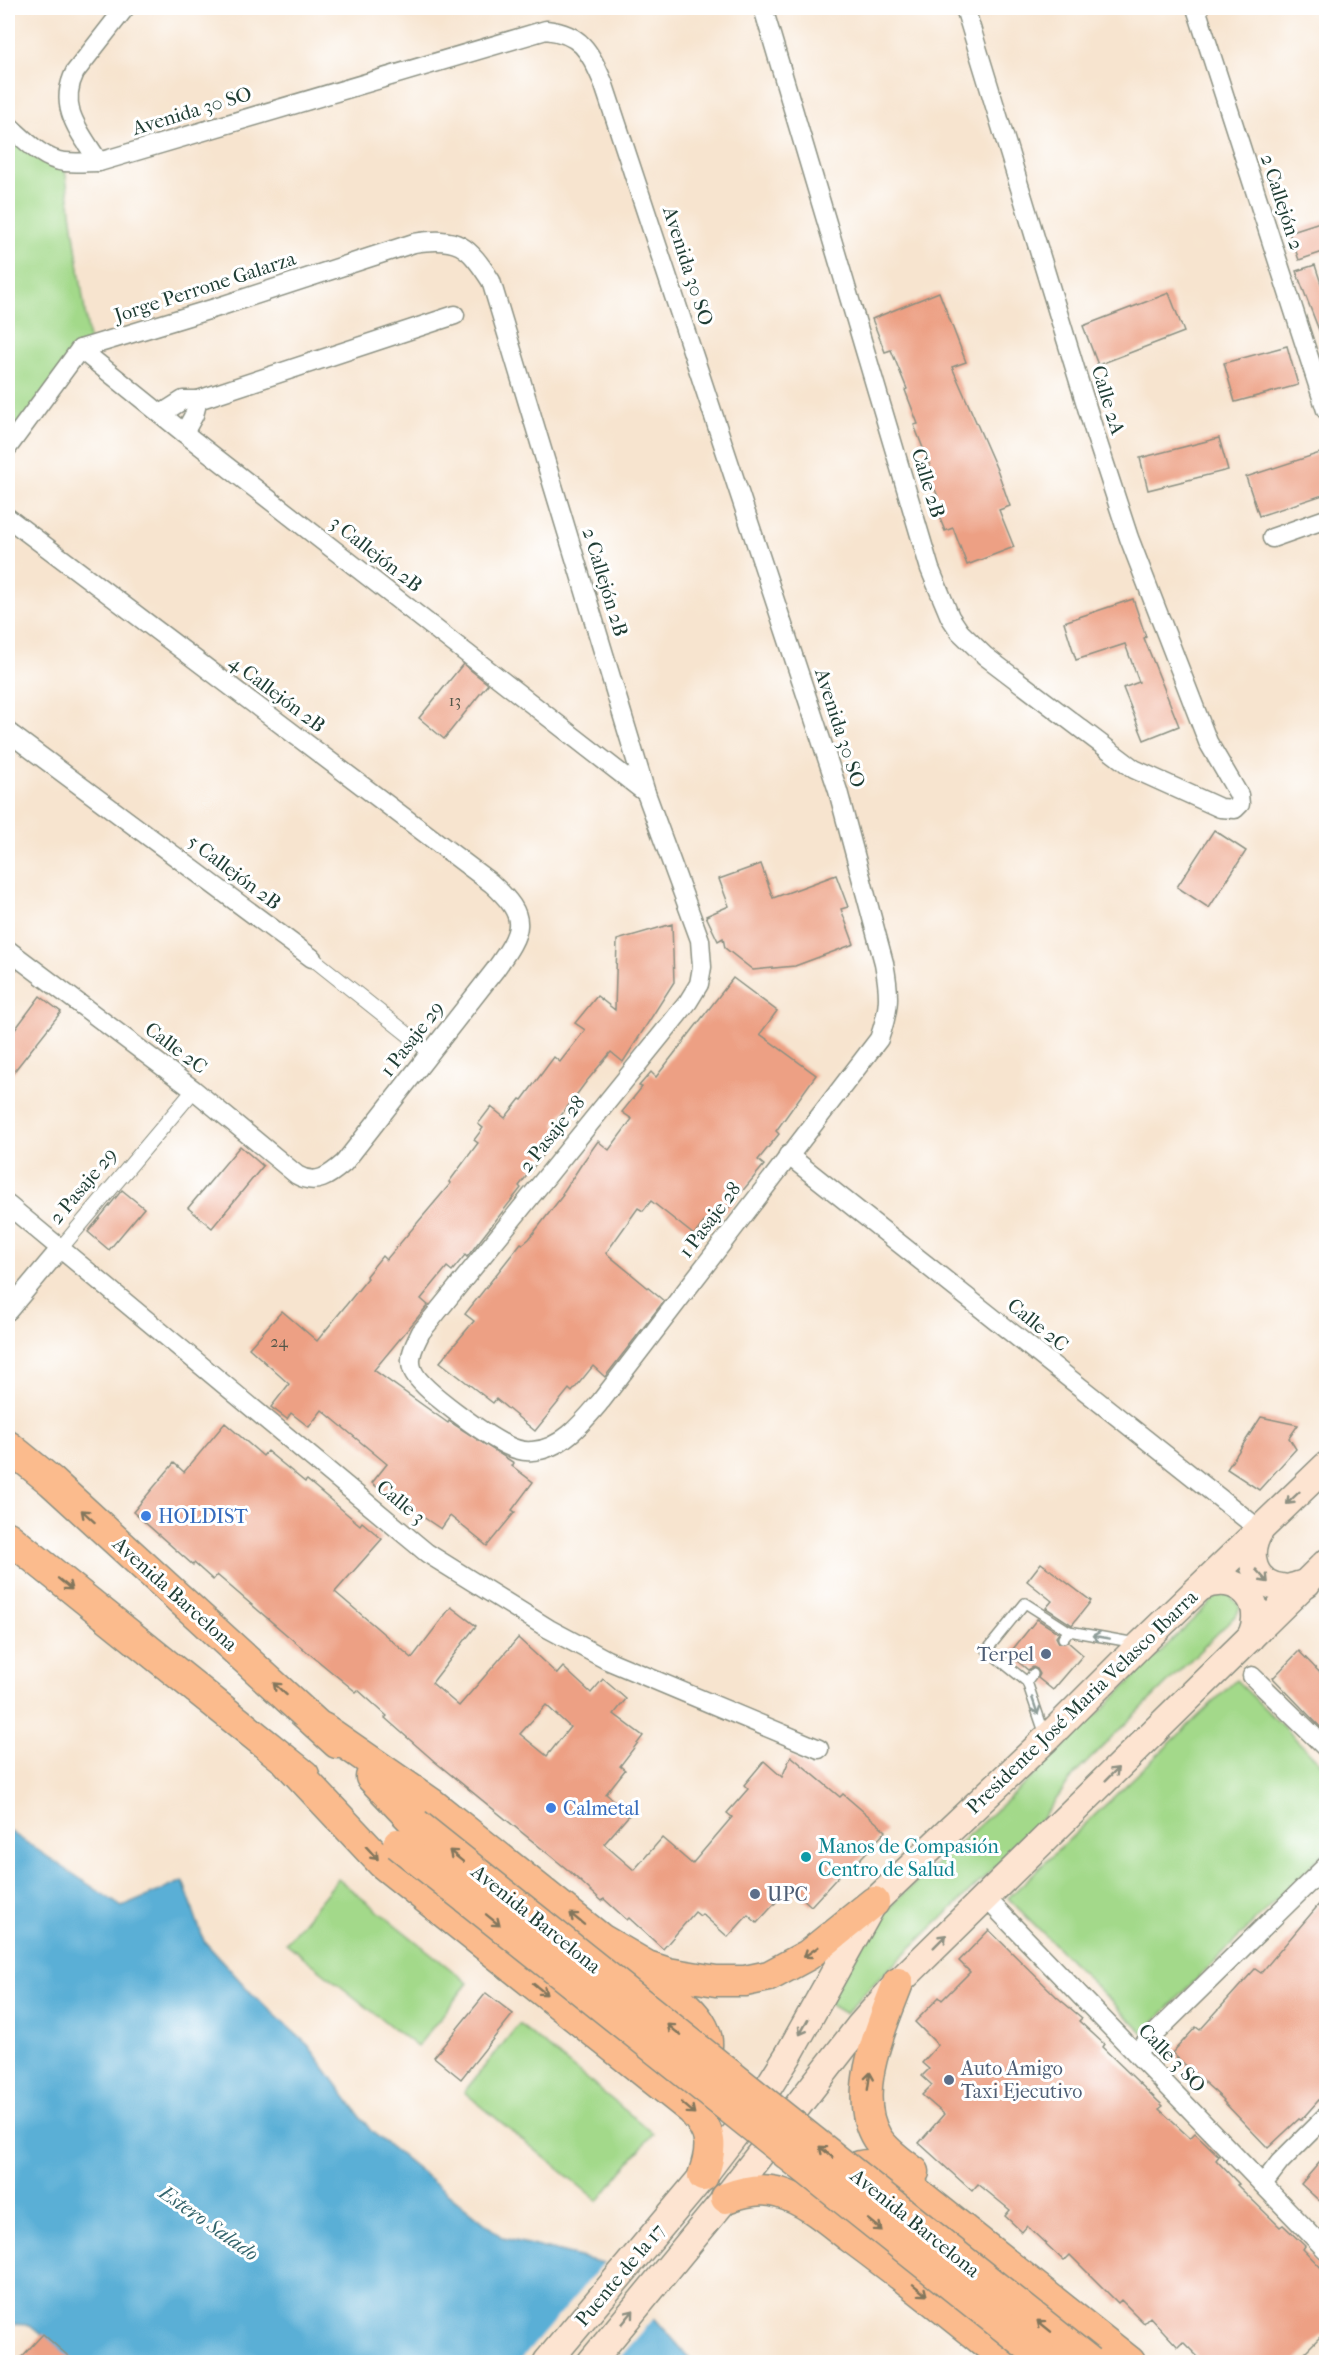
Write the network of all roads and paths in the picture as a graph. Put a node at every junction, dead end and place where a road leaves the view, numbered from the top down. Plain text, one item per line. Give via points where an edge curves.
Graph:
1 (125, 8) edge
2 (763, 8) edge
3 (965, 8) edge
4 (1196, 8) edge
5 (8, 125) edge
6 (99, 162) junction
7 (460, 244) joint
8 (455, 315) dead end
9 (80, 349) junction
10 (198, 400) junction
11 (1326, 410) edge
12 (161, 414) junction
13 (184, 433) junction
14 (8, 447) edge
15 (8, 518) edge
16 (1326, 519) edge
17 (1272, 538) dead end
18 (8, 732) edge
19 (646, 793) junction
20 (1239, 795) joint
21 (516, 908) joint
22 (700, 940) joint
23 (8, 950) edge
24 (312, 958) joint
25 (889, 991) joint
26 (430, 1052) junction
27 (194, 1090) junction
28 (788, 1155) junction
29 (316, 1180) joint
30 (8, 1206) edge
31 (60, 1249) junction
32 (8, 1311) edge
33 (8, 1446) edge
34 (534, 1451) joint
35 (1326, 1466) edge
36 (1260, 1530) junction
37 (8, 1537) edge
38 (1326, 1563) edge
39 (1307, 1583) junction
40 (1201, 1587) junction
41 (1250, 1638) junction
42 (1141, 1644) junction
43 (1016, 1660) dead end
44 (1010, 1668) junction
45 (1033, 1674) dead end
46 (1252, 1676) dead end
47 (1027, 1682) junction
48 (323, 1728) junction
49 (1046, 1739) junction
50 (1326, 1748) edge
51 (819, 1749) dead end
52 (289, 1764) junction
53 (407, 1834) junction
54 (1326, 1866) edge
55 (986, 1897) junction
56 (874, 1902) junction
57 (601, 1939) junction
58 (898, 1983) junction
59 (1136, 2052) junction
60 (643, 2071) junction
61 (1326, 2115) edge
62 (698, 2182) junction
63 (1263, 2184) junction
64 (721, 2203) junction
65 (848, 2235) junction
66 (1326, 2250) edge
67 (1012, 2268) junction
68 (547, 2362) edge
69 (591, 2362) edge
70 (1009, 2362) edge
71 (1048, 2362) edge
72 (1090, 2362) edge
73 (1130, 2362) edge

1 - 6 street via 69,83 68,106
2 - 20 street, Calle 2B via 930,569 950,617 985,656 1134,770 1227,810 1238,807
3 - 20 street, Calle 2A via 1129,538 1208,742
4 - 11 street, 2 Callejón 2
5 - 6 street, Avenida 30 SO via 55,160
6 - 25 street, Avenida 30 SO via 546,30 562,31 590,52 838,791
7 - 9 street, Jorge Perrone Galarza via 435,239 414,243
7 - 19 street, 2 Callejón 2B via 491,281
8 - 10 street
9 - 12 street, 3 Callejón 2B
9 - 14 street
10 - 12 street via 183,400
10 - 13 street
12 - 13 street, 3 Callejón 2B
13 - 19 street, 3 Callejón 2B
15 - 21 street, 4 Callejón 2B via 491,883
16 - 17 street
18 - 24 street, 5 Callejón 2B
19 - 22 street, 2 Callejón 2B
21 - 26 street, 1 Pasaje 29 via 519,924 508,952
22 - 34 street, 2 Pasaje 28 via 699,984 688,1002 421,1332 413,1347 413,1371 436,1398 506,1445
23 - 27 street, Calle 2C
24 - 26 street, 5 Callejón 2B
25 - 28 street, 1 Pasaje 28 via 888,1015 879,1039
26 - 29 street, 1 Pasaje 29 via 344,1163 326,1178
27 - 29 street, Calle 2C via 297,1175
27 - 31 street, 2 Pasaje 29
28 - 34 street, 1 Pasaje 28 via 581,1424 552,1446
28 - 36 street, Calle 2C
30 - 31 street, Calle 3
31 - 32 street, 2 Pasaje 29
31 - 51 street, Calle 3 via 427,1553 607,1660
48 -> 33 main road, Avenida Barcelona
35 -> 36 main road, Presidente José Maria Velasco Ibarra
36 -> 39 main road via 1251,1558 1260,1576 1277,1587
36 - 40 main road, Presidente José Maria Velasco Ibarra
37 -> 52 main road, Avenida Barcelona
38 - 39 main road
39 - 41 main road
40 - 41 main road via 1210,1582 1230,1582 1246,1592 1256,1610
40 - 42 main road, Presidente José Maria Velasco Ibarra
55 -> 41 main road
42 -> 44 lane via 1066,1635 1025,1603 987,1650
42 - 49 main road, Presidente José Maria Velasco Ibarra
43 - 44 lane
44 - 47 lane
45 - 47 lane
46 - 50 street
47 -> 49 lane
48 - 53 main road, Avenida Barcelona
57 -> 48 main road via 431,1803
49 - 56 main road, Presidente José Maria Velasco Ibarra
52 - 53 main road, Avenida Barcelona
52 -> 60 main road via 382,1863
53 -> 71 main road, Avenida Barcelona, bridge
72 -> 53 main road, Avenida Barcelona, bridge
54 - 59 street
58 -> 55 main road
55 - 59 street, Calle 3 SO
56 -> 57 main road via 808,1955 769,1976 745,1981 668,1973 647,1966
56 -> 62 main road, Presidente José Maria Velasco Ibarra via 755,2108
57 - 60 main road via 690,2010 708,2037 702,2063 682,2080 659,2079
58 - 64 main road
67 -> 58 main road via 960,2211 886,2149 872,2126 866,2099 874,2048
59 - 63 street, Calle 3 SO
60 -> 62 main road via 704,2124 710,2149
61 - 63 street
62 - 68 main road, Puente de la 17
63 - 66 street, Calle 3 SO
64 - 65 main road via 740,2192 779,2193 822,2214
69 -> 64 main road, Puente de la 17
65 - 67 main road via 835,2208 834,2192 842,2178 854,2169 866,2165 881,2167
65 -> 70 main road
67 - 73 main road

